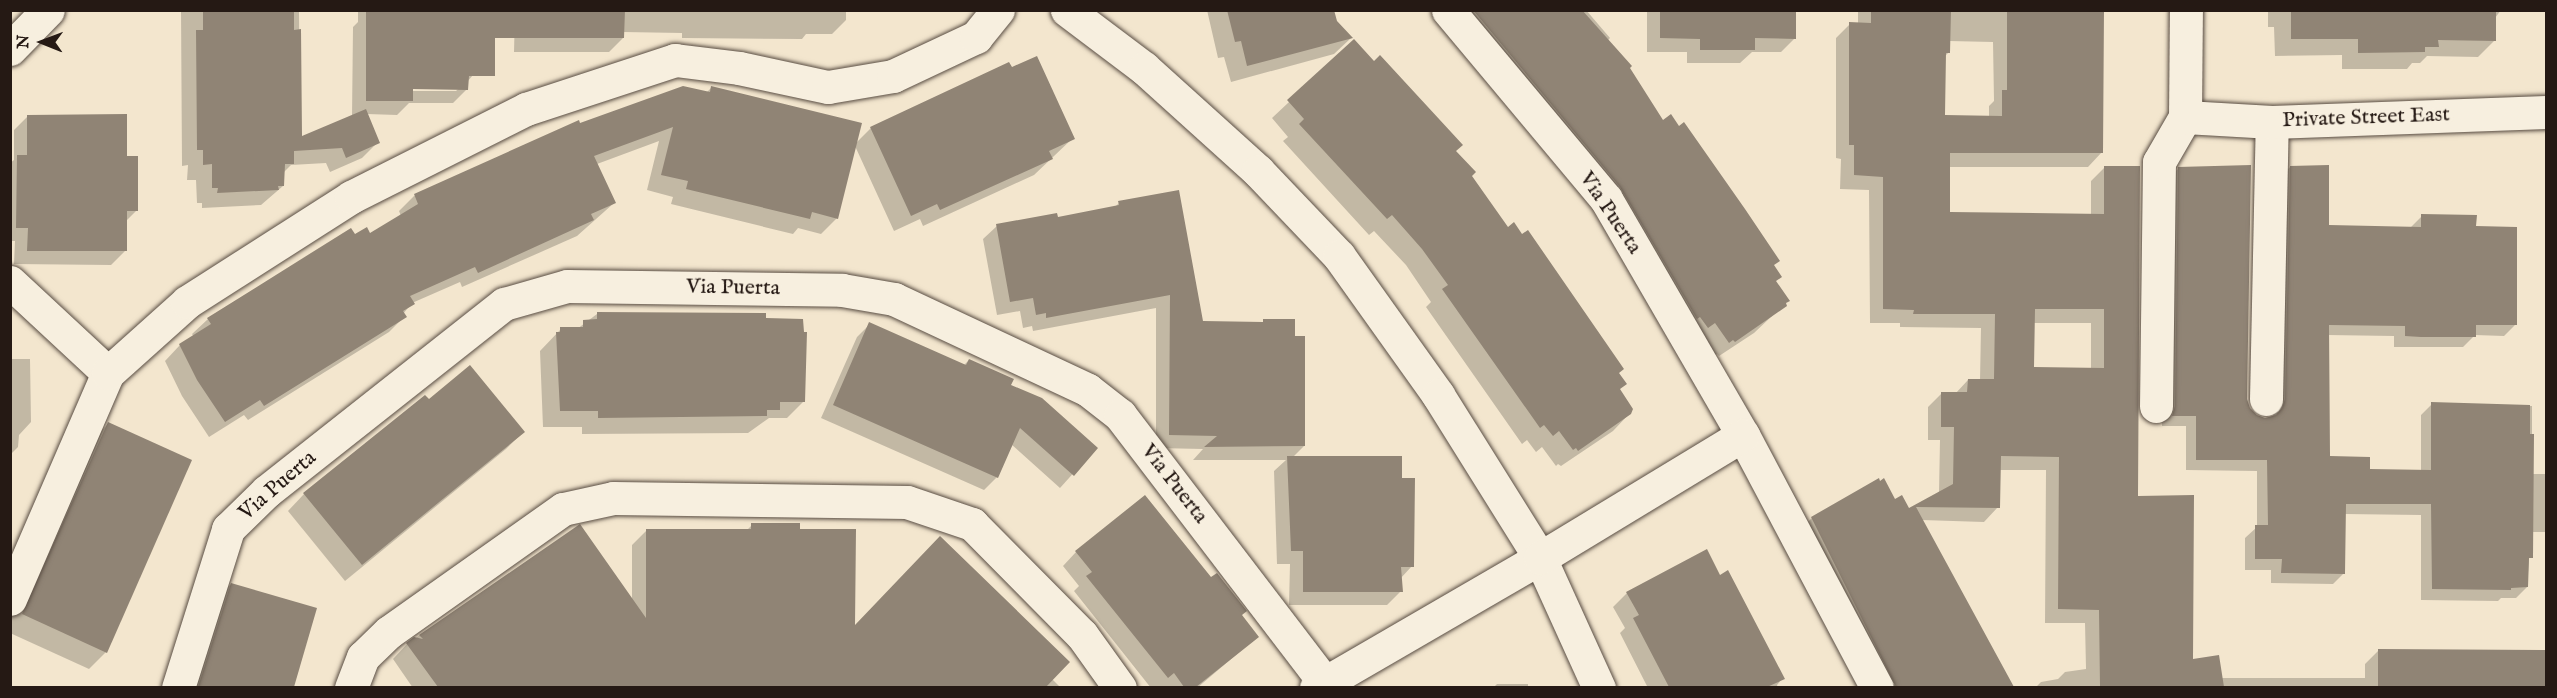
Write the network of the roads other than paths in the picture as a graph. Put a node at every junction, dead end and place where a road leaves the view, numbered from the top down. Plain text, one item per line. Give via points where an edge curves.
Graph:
1 (48, 10) edge
2 (998, 10) edge
3 (1067, 10) edge
4 (1448, 10) edge
5 (2186, 10) edge
6 (10, 49) edge
7 (2547, 112) edge
8 (2185, 117) junction
9 (2272, 122) junction
10 (10, 282) edge
11 (108, 373) junction
12 (2266, 399) dead end
13 (2156, 406) dead end
14 (1743, 435) junction
15 (1540, 558) junction
16 (10, 599) edge
17 (1324, 686) edge
18 (178, 687) edge
19 (351, 687) edge
20 (1120, 687) edge
21 (1599, 687) edge
22 (1876, 687) edge

1 - 6 street
2 - 11 street via 976,37 893,76 828,87 739,68 675,60 526,109 351,197 294,233 187,302
3 - 15 street via 1161,84 1258,171 1339,256 1438,395
4 - 14 street, Via Puerta via 1606,199
5 - 8 street
7 - 9 street, Private Street East
8 - 9 street, Private Street East
8 - 13 street via 2159,162
9 - 12 street
10 - 11 street
11 - 16 street
14 - 15 street, Via Puerta
14 - 22 street, Via Puerta
15 - 17 street, Via Puerta
15 - 21 street
17 - 18 street, Via Puerta via 1120,415 1088,390 894,299 842,290 567,286 504,304 267,491 228,529
19 - 20 street via 363,657 389,632 563,509 613,498 907,502 972,524 1082,635

